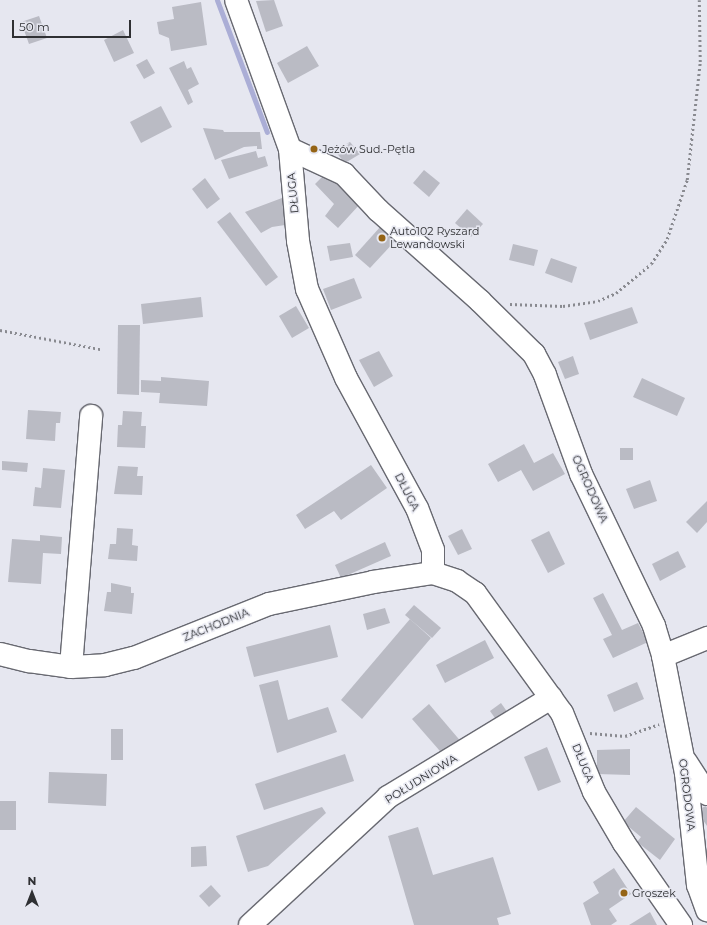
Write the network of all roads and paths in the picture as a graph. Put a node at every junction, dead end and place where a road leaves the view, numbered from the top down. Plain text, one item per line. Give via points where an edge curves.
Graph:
1 (236, 0) edge
2 (698, 0) edge
3 (290, 149) junction
4 (508, 304) dead end
5 (0, 330) edge
6 (100, 349) dead end
7 (91, 416) dead end
8 (433, 573) junction
9 (707, 638) edge
10 (0, 654) edge
11 (663, 656) junction
12 (71, 667) junction
13 (551, 698) junction
14 (659, 724) dead end
15 (570, 731) junction
16 (682, 756) junction
17 (707, 794) edge
18 (707, 910) edge
19 (250, 925) edge
20 (681, 925) edge

1 - 3 street, DŁUGA
2 - 4 path via 700,62 687,180 666,239 651,264 616,293 598,301 563,306
3 - 8 street, DŁUGA via 298,241 307,289 346,378 417,508 433,550
3 - 11 street, OGRODOWA via 344,174 378,210 480,301 534,354 545,375 580,474 654,626
5 - 6 path
7 - 12 street
8 - 12 street, ZACHODNIA via 373,582 269,604 134,658 105,665
8 - 13 street, DŁUGA via 457,581 475,593
9 - 11 street
10 - 12 street, ZACHODNIA
11 - 16 street, OGRODOWA
13 - 15 street, DŁUGA via 562,713
13 - 19 street, POŁUDNIOWA via 388,797
14 - 15 path via 625,736
15 - 20 street, DŁUGA via 594,792 624,844
16 - 17 street
16 - 18 street, OGRODOWA via 698,885

